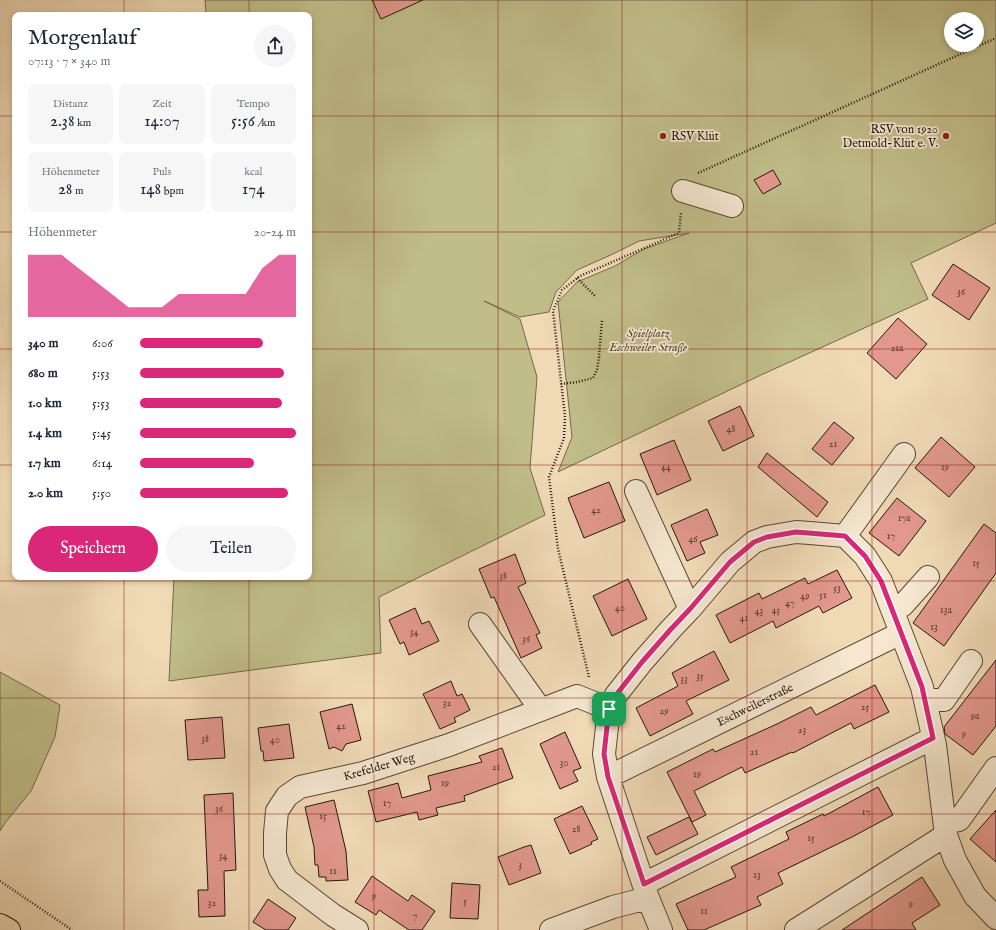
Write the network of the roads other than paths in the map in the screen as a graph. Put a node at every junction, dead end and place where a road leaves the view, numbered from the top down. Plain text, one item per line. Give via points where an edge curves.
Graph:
1 (683, 191) road end
2 (732, 206) dead end
3 (904, 454) dead end
4 (636, 491) dead end
5 (845, 536) junction
6 (928, 577) dead end
7 (690, 609) junction
8 (892, 611) junction
9 (480, 624) dead end
10 (902, 633) junction
11 (971, 661) dead end
12 (924, 700) junction
13 (609, 709) junction
14 (541, 710) junction
15 (933, 738) junction
16 (996, 768) edge
17 (608, 777) junction
18 (946, 829) junction
19 (646, 891) junction
20 (996, 918) edge
21 (328, 922) edge
22 (0, 924) edge
23 (9, 930) edge
24 (357, 930) edge
25 (551, 930) edge
26 (661, 930) edge
27 (796, 930) edge

1 - 2 street
3 - 5 street
4 - 7 street
5 - 7 street via 796,532 754,542 730,562
5 - 8 street via 865,556 881,581
6 - 8 street via 903,606
7 - 13 street via 642,662 616,695
8 - 10 street
9 - 14 street
10 - 12 street via 922,687
10 - 17 street, Eschweilerstraße
11 - 12 street via 944,700
12 - 15 street
13 - 14 street, Krefelder Weg via 577,696
13 - 17 street via 604,754
14 - 21 street, Krefelder Weg via 449,745 363,773 300,787 287,796 277,811 275,855 287,880
15 - 18 street
15 - 19 street
16 - 18 street via 959,820
17 - 19 street
18 - 20 street via 955,860 975,896
18 - 27 street
19 - 25 street via 613,907
19 - 26 street
21 - 24 street, Krefelder Weg
22 - 23 main road

